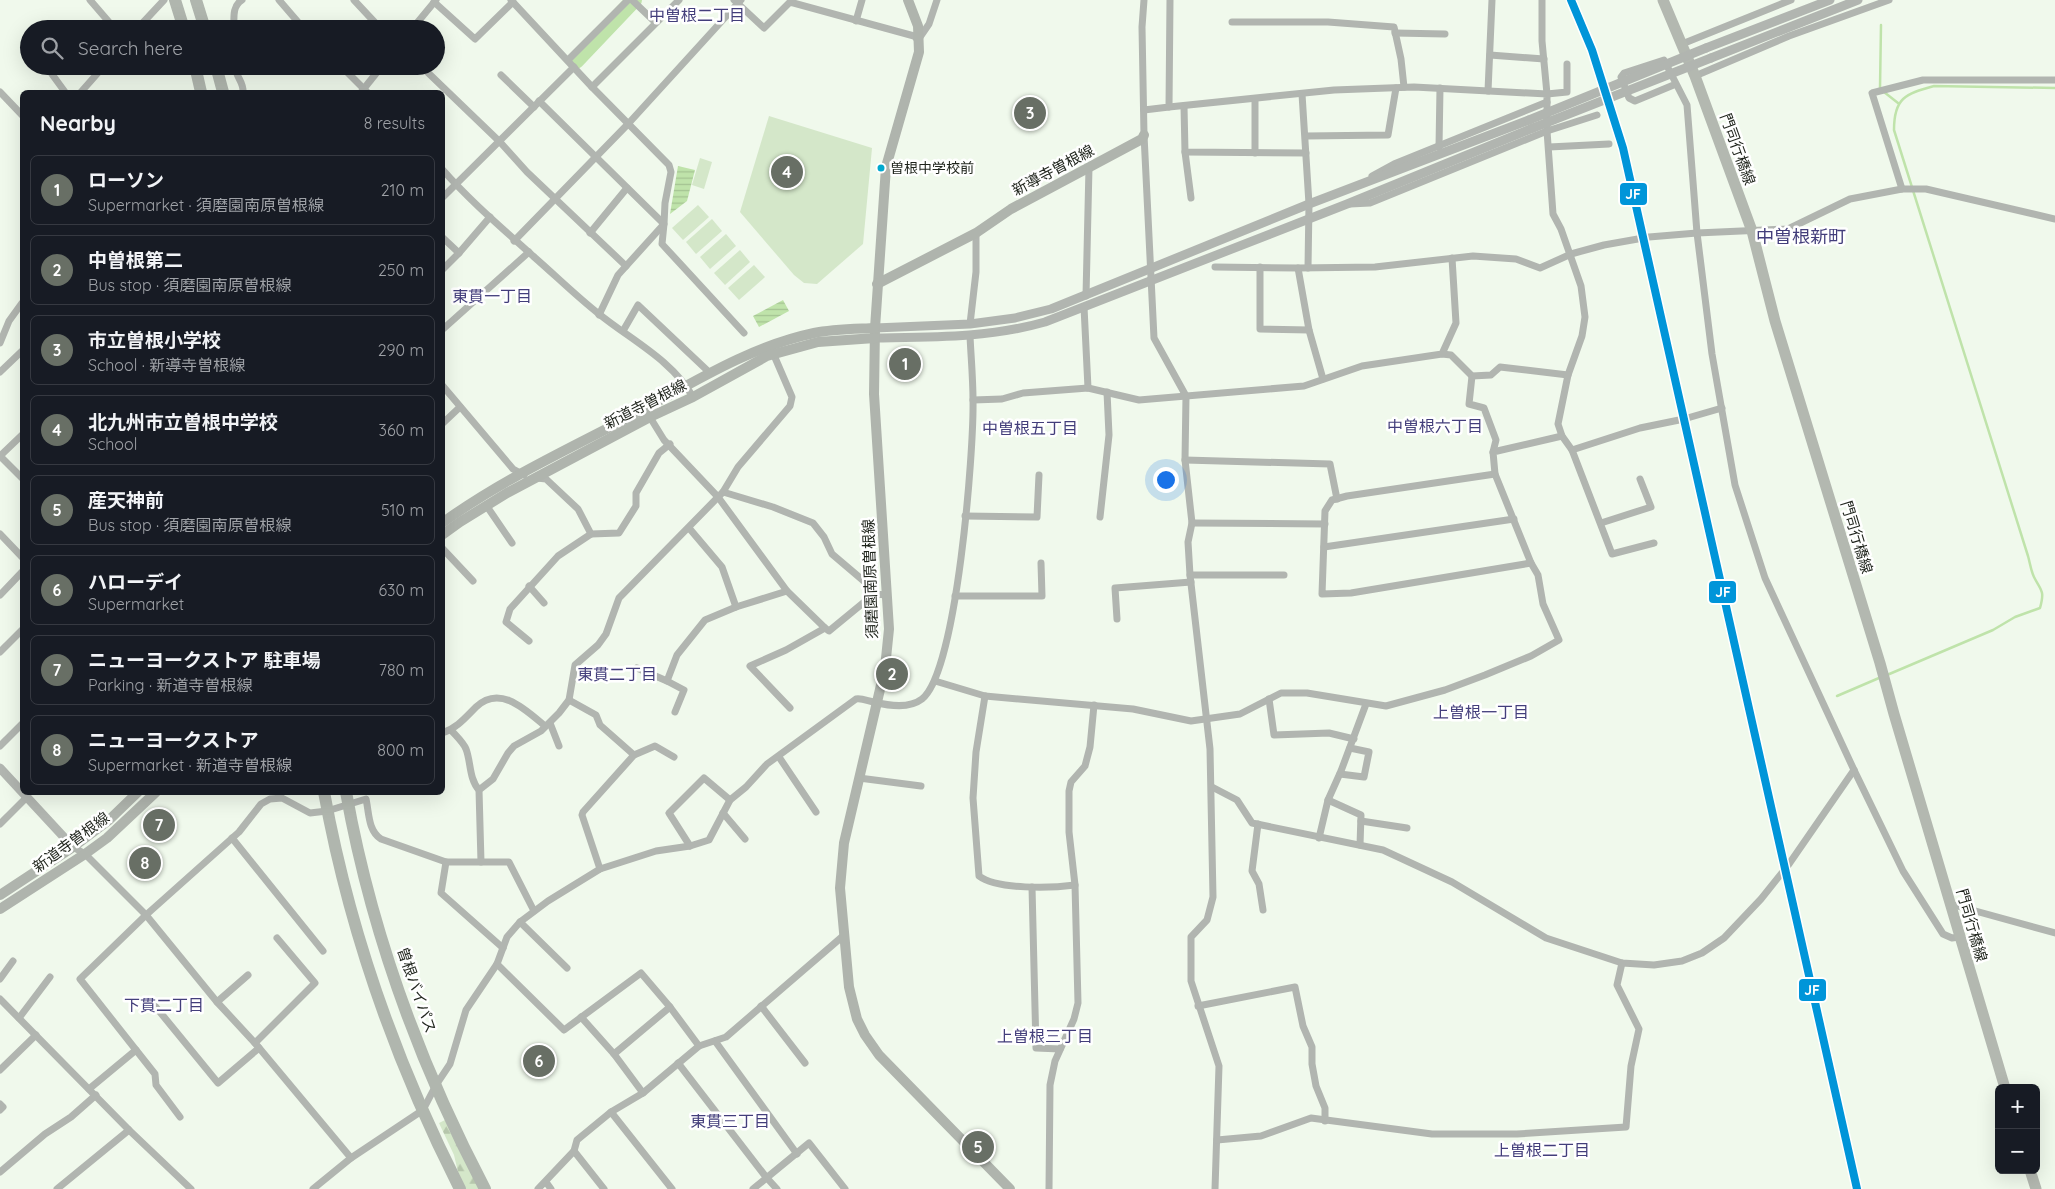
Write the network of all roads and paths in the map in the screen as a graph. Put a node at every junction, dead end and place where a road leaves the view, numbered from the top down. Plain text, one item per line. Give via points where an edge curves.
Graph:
1 (90, 0) edge
2 (164, 0) edge
3 (175, 0) edge
4 (196, 0) edge
5 (242, 0) edge
6 (279, 0) edge
7 (354, 0) edge
8 (630, 0) edge
9 (679, 0) edge
10 (862, 0) edge
11 (908, 0) edge
12 (938, 0) edge
13 (1144, 0) edge
14 (1170, 0) edge
15 (1492, 0) edge
16 (1542, 0) edge
17 (1663, 0) edge
18 (1791, 0) edge
19 (1830, 0) edge
20 (1858, 0) edge
21 (1889, 0) edge
22 (435, 1) edge
23 (512, 1) edge
24 (737, 1) edge
25 (108, 20) edge
26 (145, 20) edge
27 (181, 20) edge
28 (202, 20) edge
29 (234, 20) edge
30 (296, 20) edge
31 (373, 20) edge
32 (419, 20) edge
33 (856, 21) junction
34 (655, 22) junction
35 (1232, 22) dead end
36 (1395, 33) junction
37 (1445, 34) dead end
38 (918, 40) junction
39 (1682, 44) junction
40 (1490, 55) junction
41 (1544, 59) junction
42 (568, 60) junction
43 (1567, 64) dead end
44 (574, 67) junction
45 (53, 75) edge
46 (96, 75) edge
47 (197, 75) edge
48 (218, 75) edge
49 (237, 75) edge
50 (349, 75) edge
51 (376, 75) edge
52 (430, 75) edge
53 (501, 75) dead end
54 (1695, 76) junction
55 (2055, 80) edge
56 (1676, 84) junction
57 (592, 86) junction
58 (1404, 87) junction
59 (1396, 88) junction
60 (1440, 88) junction
61 (64, 90) edge
62 (83, 90) edge
63 (201, 90) edge
64 (222, 90) edge
65 (243, 90) edge
66 (363, 90) edge
67 (365, 90) edge
68 (1488, 91) junction
69 (0, 92) edge
70 (1302, 94) junction
71 (1547, 98) junction
72 (1255, 99) junction
73 (537, 104) junction
74 (1184, 106) junction
75 (1169, 107) junction
76 (1144, 110) junction
77 (20, 113) edge
78 (1596, 115) dead end
79 (628, 124) junction
80 (1531, 124) junction
81 (1547, 131) junction
82 (1144, 135) junction
83 (1306, 136) junction
84 (500, 142) junction
85 (1609, 144) dead end
86 (1439, 147) junction
87 (1549, 147) junction
88 (1185, 152) junction
89 (1306, 153) junction
90 (1255, 154) junction
91 (596, 157) junction
92 (1089, 167) junction
93 (445, 172) edge
94 (456, 185) junction
95 (627, 188) junction
96 (1904, 189) junction
97 (1348, 190) junction
98 (445, 195) edge
99 (1190, 198) dead end
100 (555, 199) junction
101 (1309, 204) junction
102 (1347, 204) junction
103 (490, 217) junction
104 (1308, 219) junction
105 (2055, 219) edge
106 (664, 224) junction
107 (1752, 231) junction
108 (590, 233) junction
109 (976, 233) junction
110 (1697, 233) junction
111 (445, 240) edge
112 (514, 241) junction
113 (529, 252) junction
114 (459, 253) junction
115 (1571, 254) junction
116 (1452, 258) junction
117 (626, 266) junction
118 (1215, 266) dead end
119 (445, 267) edge
120 (1260, 267) junction
121 (1150, 268) junction
122 (1298, 268) junction
123 (1308, 268) junction
124 (1151, 280) junction
125 (878, 284) junction
126 (1086, 296) junction
127 (20, 306) edge
128 (1084, 307) junction
129 (599, 315) junction
130 (970, 324) junction
131 (445, 327) edge
132 (1309, 330) junction
133 (622, 331) junction
134 (744, 333) dead end
135 (875, 333) junction
136 (970, 336) junction
137 (0, 343) edge
138 (773, 354) junction
139 (1442, 354) junction
140 (20, 357) edge
141 (0, 372) edge
142 (710, 373) junction
143 (1568, 375) junction
144 (1472, 376) junction
145 (1323, 379) junction
146 (686, 386) junction
147 (1088, 388) junction
148 (445, 389) edge
149 (1107, 392) junction
150 (1186, 396) junction
151 (693, 397) junction
152 (973, 400) junction
153 (460, 407) junction
154 (1722, 408) junction
155 (648, 413) junction
156 (445, 421) edge
157 (1562, 436) junction
158 (20, 437) edge
159 (670, 444) junction
160 (1572, 450) junction
161 (1493, 452) junction
162 (0, 456) edge
163 (1185, 460) junction
164 (520, 474) junction
165 (1039, 474) dead end
166 (1495, 474) junction
167 (20, 476) edge
168 (535, 478) junction
169 (1640, 479) dead end
170 (721, 495) junction
171 (1336, 499) junction
172 (486, 505) junction
173 (965, 516) junction
174 (1100, 517) dead end
175 (1514, 519) junction
176 (445, 521) edge
177 (1192, 523) junction
178 (1601, 523) junction
179 (1324, 524) junction
180 (689, 528) junction
181 (445, 533) edge
182 (591, 534) junction
183 (1, 538) edge
184 (512, 543) dead end
185 (1654, 543) dead end
186 (1324, 547) junction
187 (445, 551) edge
188 (20, 555) edge
189 (1041, 563) dead end
190 (1531, 563) junction
191 (20, 574) edge
192 (1284, 575) dead end
193 (1190, 578) junction
194 (473, 581) dead end
195 (529, 586) junction
196 (788, 591) junction
197 (874, 594) junction
198 (0, 595) edge
199 (887, 595) junction
200 (955, 596) junction
201 (544, 603) dead end
202 (736, 607) junction
203 (1117, 619) dead end
204 (825, 628) junction
205 (20, 632) edge
206 (529, 641) dead end
207 (0, 652) edge
208 (637, 668) dead end
209 (666, 681) junction
210 (935, 681) junction
211 (985, 696) junction
212 (1269, 699) junction
213 (569, 700) junction
214 (876, 703) junction
215 (1366, 704) junction
216 (1094, 705) junction
217 (790, 708) dead end
218 (675, 712) dead end
219 (1206, 720) junction
220 (548, 725) junction
221 (20, 726) edge
222 (451, 730) junction
223 (445, 732) edge
224 (1354, 739) junction
225 (0, 746) edge
226 (560, 746) dead end
227 (1350, 748) junction
228 (634, 755) junction
229 (674, 757) dead end
230 (779, 757) junction
231 (1854, 770) junction
232 (2, 773) edge
233 (1340, 774) junction
234 (859, 778) junction
235 (921, 786) dead end
236 (1212, 786) junction
237 (20, 789) edge
238 (479, 790) junction
239 (21, 795) edge
240 (26, 795) edge
241 (135, 795) edge
242 (153, 795) edge
243 (325, 795) edge
244 (346, 795) edge
245 (366, 796) edge
246 (730, 800) junction
247 (1328, 800) junction
248 (348, 806) junction
249 (328, 811) junction
250 (816, 812) dead end
251 (724, 814) junction
252 (1361, 821) junction
253 (0, 824) edge
254 (1258, 824) junction
255 (1407, 828) dead end
256 (232, 838) junction
257 (1319, 838) junction
258 (745, 839) dead end
259 (1360, 845) junction
260 (690, 846) junction
261 (73, 848) junction
262 (85, 854) junction
263 (446, 862) junction
264 (481, 862) junction
265 (600, 869) junction
266 (1075, 885) junction
267 (1032, 887) junction
268 (0, 895) edge
269 (1950, 904) junction
270 (0, 909) edge
271 (1263, 910) dead end
272 (534, 911) junction
273 (146, 914) junction
274 (520, 922) junction
275 (2054, 934) edge
276 (844, 936) junction
277 (1960, 937) junction
278 (277, 938) dead end
279 (502, 948) junction
280 (323, 951) dead end
281 (13, 961) dead end
282 (1622, 963) junction
283 (497, 964) junction
284 (567, 968) dead end
285 (248, 975) dead end
286 (50, 977) dead end
287 (0, 979) edge
288 (0, 999) edge
289 (217, 1002) junction
290 (155, 1006) dead end
291 (761, 1006) junction
292 (1198, 1006) junction
293 (670, 1007) junction
294 (582, 1017) junction
295 (19, 1018) junction
296 (36, 1035) junction
297 (715, 1041) junction
298 (257, 1046) junction
299 (699, 1046) junction
300 (1060, 1049) junction
301 (136, 1050) junction
302 (614, 1054) junction
303 (678, 1062) junction
304 (805, 1063) dead end
305 (0, 1070) edge
306 (2004, 1084) edge
307 (436, 1085) junction
308 (89, 1089) junction
309 (643, 1092) junction
310 (96, 1096) junction
311 (0, 1104) edge
312 (0, 1110) edge
313 (423, 1110) junction
314 (611, 1112) junction
315 (180, 1117) dead end
316 (1325, 1121) junction
317 (129, 1130) junction
318 (1217, 1140) junction
319 (574, 1151) junction
320 (797, 1154) junction
321 (351, 1158) junction
322 (0, 1172) edge
323 (2031, 1174) edge
324 (766, 1177) junction
325 (546, 1182) junction
326 (57, 1189) edge
327 (191, 1189) edge
328 (313, 1189) edge
329 (460, 1189) edge
330 (485, 1189) edge
331 (538, 1189) edge
332 (551, 1189) edge
333 (604, 1189) edge
334 (672, 1189) edge
335 (753, 1189) edge
336 (777, 1189) edge
337 (845, 1189) edge
338 (1010, 1189) edge
339 (1048, 1189) edge
340 (1215, 1189) edge
341 (2036, 1189) edge

1 - 25 street
2 - 26 street
3 - 27 highway
4 - 28 highway
5 - 29 street via 235,7
6 - 30 street
7 - 31 street
8 - 34 street
8 - 42 street
9 - 34 street
10 - 33 street
11 - 38 main road, 須磨園南原曽根線 via 918,26
12 - 38 street via 929,24
13 - 76 street
14 - 75 street
15 - 40 street
16 - 41 street
17 - 39 main road, 門司行橋線
18 - 39 street
19 - 80 street, bridge via 1706,48
20 - 80 street, bridge
21 - 54 street via 1789,36
22 - 23 street via 476,39
22 - 32 street
23 - 42 street
24 - 33 street via 764,28 790,2
24 - 79 street
33 - 38 street via 914,36
34 - 57 street
35 - 36 street via 1328,22 1394,27
36 - 37 street
36 - 58 street
38 - 125 main road, 須磨園南原曽根線 via 917,59 886,167
39 - 54 main road, 門司行橋線
40 - 41 street
40 - 68 street
41 - 71 street
42 - 44 street
43 - 71 street via 1567,92
44 - 57 street
44 - 73 street
45 - 61 street
46 - 62 street
47 - 63 highway
48 - 64 highway
49 - 65 street via 244,85
50 - 66 street
51 - 67 street
52 - 84 street
53 - 73 street
54 - 107 main road, 門司行橋線
55 - 96 street via 1923,80 1872,93
56 - 56 street via 1664,60 1624,73 1621,77 1629,98 1635,100
56 - 110 street via 1687,105
57 - 79 street
58 - 59 street
58 - 60 street
59 - 70 street
59 - 83 street via 1388,135
60 - 68 street
60 - 86 street
68 - 71 street
69 - 77 street
70 - 72 street
70 - 83 street
71 - 81 street
71 - 86 street
72 - 74 street
72 - 90 street
73 - 84 street
73 - 91 street
74 - 75 street
74 - 88 street
75 - 76 street
76 - 82 street
78 - 81 street
79 - 91 street
79 - 106 street via 669,165 671,172 664,203
80 - 97 street
80 - 102 street
81 - 87 street
81 - 102 street via 1370,203
82 - 92 main road, 新導寺曽根線
82 - 121 street
83 - 89 street
84 - 94 street
84 - 100 street
85 - 87 street
86 - 97 street via 1394,164
87 - 115 street via 1553,214
88 - 90 street
88 - 99 street
89 - 90 street
89 - 101 street
91 - 95 street
91 - 100 street
92 - 109 main road, 新導寺曽根線 via 1011,209
92 - 126 street
93 - 94 street
94 - 98 street
94 - 103 street
95 - 106 street
95 - 108 street
96 - 105 street via 1919,189
96 - 107 street via 1850,200 1788,229
97 - 101 street
100 - 108 street
100 - 112 street
101 - 104 street
101 - 121 street
102 - 104 street
103 - 112 street
103 - 114 street
104 - 123 street
104 - 124 street
106 - 117 street
106 - 134 street via 662,244
107 - 110 street
107 - 269 main road, 門司行橋線 via 1775,321
108 - 117 street
109 - 125 main road
109 - 130 street via 976,272
110 - 115 street via 1649,237
110 - 154 street
111 - 114 street
112 - 113 street
113 - 129 street
113 - 131 street
114 - 119 street
115 - 116 street via 1540,268 1509,258
115 - 143 street via 1581,286 1585,317
116 - 123 street via 1375,267
116 - 139 street via 1456,323
117 - 129 street via 618,275
118 - 120 street
120 - 122 street
120 - 132 street via 1260,329
121 - 124 street
121 - 126 street
122 - 123 street
122 - 132 street
124 - 128 street
124 - 150 street via 1154,338
125 - 135 main road, 須磨園南原曽根線
126 - 130 street via 1015,318
127 - 137 street
128 - 136 street via 1026,328
128 - 147 street
129 - 133 street
130 - 135 street
132 - 145 street
133 - 142 street via 638,305
133 - 146 street via 647,348
135 - 136 street
135 - 138 main road, 新道寺曽根線 via 818,342
135 - 142 main road, 新道寺曽根線 via 816,332 771,344
135 - 199 main road, 須磨園南原曽根線 via 874,394
136 - 152 street
138 - 151 main road, 新道寺曽根線
138 - 170 street via 792,397 790,406 738,467
139 - 144 street via 1451,355
139 - 145 street via 1362,366
140 - 141 street
142 - 146 main road, 新道寺曽根線
143 - 144 street via 1500,367 1491,375
143 - 157 street via 1558,424
144 - 161 street via 1469,404 1484,408 1496,440
145 - 150 street via 1304,386
146 - 151 street
146 - 155 main road, 新道寺曽根線
147 - 149 street
147 - 152 street
148 - 153 street
149 - 150 street via 1139,400
149 - 174 street via 1109,435
150 - 163 street
151 - 155 main road, 新道寺曽根線
152 - 173 street
153 - 156 street
153 - 164 street
154 - 160 street via 1640,428
154 - 231 street via 1736,485 1765,578
155 - 159 street via 664,440
155 - 164 main road, 新道寺曽根線
155 - 168 main road, 新道寺曽根線
157 - 160 street
157 - 161 street
158 - 162 street
159 - 170 street
159 - 182 street via 659,452 636,492 636,506 619,533
160 - 178 street
161 - 166 street
162 - 167 street
163 - 171 street via 1330,464
163 - 177 street
164 - 168 street
164 - 176 main road, 新道寺曽根線
165 - 173 street via 1037,517
166 - 171 street
166 - 175 street
168 - 172 main road, 新道寺曽根線
168 - 182 street via 546,479 578,509
169 - 178 street via 1651,507
170 - 180 street
170 - 196 street
170 - 197 street via 773,508 813,524 832,554 872,588
171 - 179 street via 1325,511
172 - 181 main road, 新道寺曽根線
172 - 184 street
173 - 200 street
175 - 186 street
175 - 190 street
177 - 179 street
177 - 193 street via 1188,542
178 - 185 street via 1612,554
179 - 186 street
180 - 202 street via 722,567
180 - 213 street via 620,598 606,634 575,665
182 - 195 street via 558,556
183 - 188 street
186 - 190 street via 1322,594 1351,593
187 - 194 street
189 - 200 street via 1042,596
190 - 215 street via 1538,575 1543,604 1559,640 1531,656 1445,690 1386,706
191 - 198 street
192 - 193 street
193 - 203 street via 1115,588
193 - 219 street
195 - 201 street
195 - 206 street via 510,609 506,622
196 - 202 street
196 - 204 street
197 - 199 street
197 - 204 street via 829,631
199 - 214 main road, 須磨園南原曽根線 via 885,668
200 - 210 street
202 - 209 street via 705,620 678,655
204 - 217 street via 750,666
205 - 207 street
208 - 209 street
209 - 218 street via 684,690
210 - 211 street
210 - 214 street via 924,697 915,703 903,706
211 - 216 street
211 - 267 street via 973,798 979,876 987,882
212 - 215 street via 1281,693 1307,693
212 - 219 street via 1240,714
212 - 224 street via 1274,735 1329,734
213 - 220 street
213 - 228 street via 596,715 600,725
214 - 230 street via 856,699
214 - 234 main road, 須磨園南原曽根線
215 - 224 street
216 - 219 street via 1190,721
216 - 266 street via 1085,766 1071,782 1069,791 1069,832
219 - 236 street
220 - 222 street via 510,700 498,697 488,698
220 - 226 street
220 - 238 street via 514,746 493,779
221 - 225 street
222 - 223 street
222 - 238 street via 465,747 471,774
224 - 227 street
227 - 233 street
227 - 233 street via 1370,752 1364,777
228 - 229 street via 655,746
228 - 265 street via 582,815
230 - 246 street via 767,764
230 - 250 street
231 - 277 street via 1903,871 1934,922 1943,934
231 - 282 street via 1789,864 1724,938 1702,953 1682,961 1654,965
232 - 237 street
233 - 247 street
234 - 235 street
234 - 276 main road, 須磨園南原曽根線 via 844,843 840,888
236 - 254 street via 1237,800 1252,823
236 - 292 street via 1213,897 1207,920 1191,936 1191,981
238 - 264 street
239 - 253 street
240 - 261 street
241 - 261 main road, 新道寺曽根線
242 - 262 main road, 新道寺曽根線
243 - 249 highway
244 - 248 highway, 曽根バイパス
245 - 248 street
245 - 263 street via 376,836
246 - 251 street
246 - 260 street via 704,778 669,813
247 - 252 street via 1361,815
247 - 257 street
248 - 249 street
248 - 307 highway, 曽根バイパス via 392,972
249 - 256 street via 310,813 282,798 270,799 261,804
249 - 313 highway via 351,913 370,973
251 - 258 street
251 - 260 street via 709,840
252 - 255 street
252 - 259 street
254 - 257 street
254 - 271 street via 1252,871 1260,884
256 - 273 street
256 - 280 street
257 - 259 street
259 - 282 street via 1383,850 1452,882 1546,938
260 - 265 street via 656,851
261 - 262 street
261 - 268 main road, 新道寺曽根線
262 - 270 main road, 新道寺曽根線
262 - 273 street
263 - 264 street
263 - 279 street via 441,893
264 - 272 street via 509,862
265 - 272 street
266 - 267 street
266 - 300 street via 1078,1003
267 - 300 street via 1036,1048
269 - 275 street
269 - 277 main road, 門司行橋線
272 - 274 street
273 - 289 street
273 - 301 street via 80,979
274 - 279 street
274 - 284 street
276 - 291 street
276 - 338 main road, 須磨園南原曽根線 via 849,987 864,1035 879,1055
277 - 306 main road, 門司行橋線
278 - 298 street via 315,982
279 - 283 street
281 - 287 street
282 - 316 street via 1617,985 1639,1029 1631,1066 1626,1127 1517,1134 1432,1134
283 - 294 street via 564,1030
283 - 307 street via 466,1010 450,1064
285 - 289 street
286 - 295 street
288 - 295 street
289 - 298 street
290 - 298 street via 218,1083
291 - 297 street via 726,1037
291 - 304 street
292 - 316 street via 1295,987 1303,1026 1312,1047 1314,1079
292 - 318 street via 1220,1066
293 - 294 street via 641,973
293 - 299 street
293 - 302 street
294 - 302 street
295 - 296 street
296 - 305 street
296 - 308 street
297 - 299 street
297 - 320 street
298 - 321 street
299 - 303 street
300 - 339 street via 1050,1086
301 - 308 street
301 - 315 street via 155,1074 156,1085
302 - 309 street
303 - 309 street
303 - 324 street
307 - 313 street
307 - 330 highway, 曽根バイパス
308 - 310 street
309 - 314 street
310 - 317 street
310 - 322 street
311 - 312 street via 3,1107
313 - 321 street
313 - 329 highway
314 - 319 street via 577,1140
314 - 334 street
316 - 318 street via 1311,1118 1261,1136
317 - 326 street
317 - 327 street
318 - 340 street
319 - 325 street
319 - 333 street
320 - 324 street
320 - 337 street via 809,1143
321 - 328 street
323 - 341 main road
324 - 335 street
324 - 336 street
325 - 331 street
325 - 332 street

